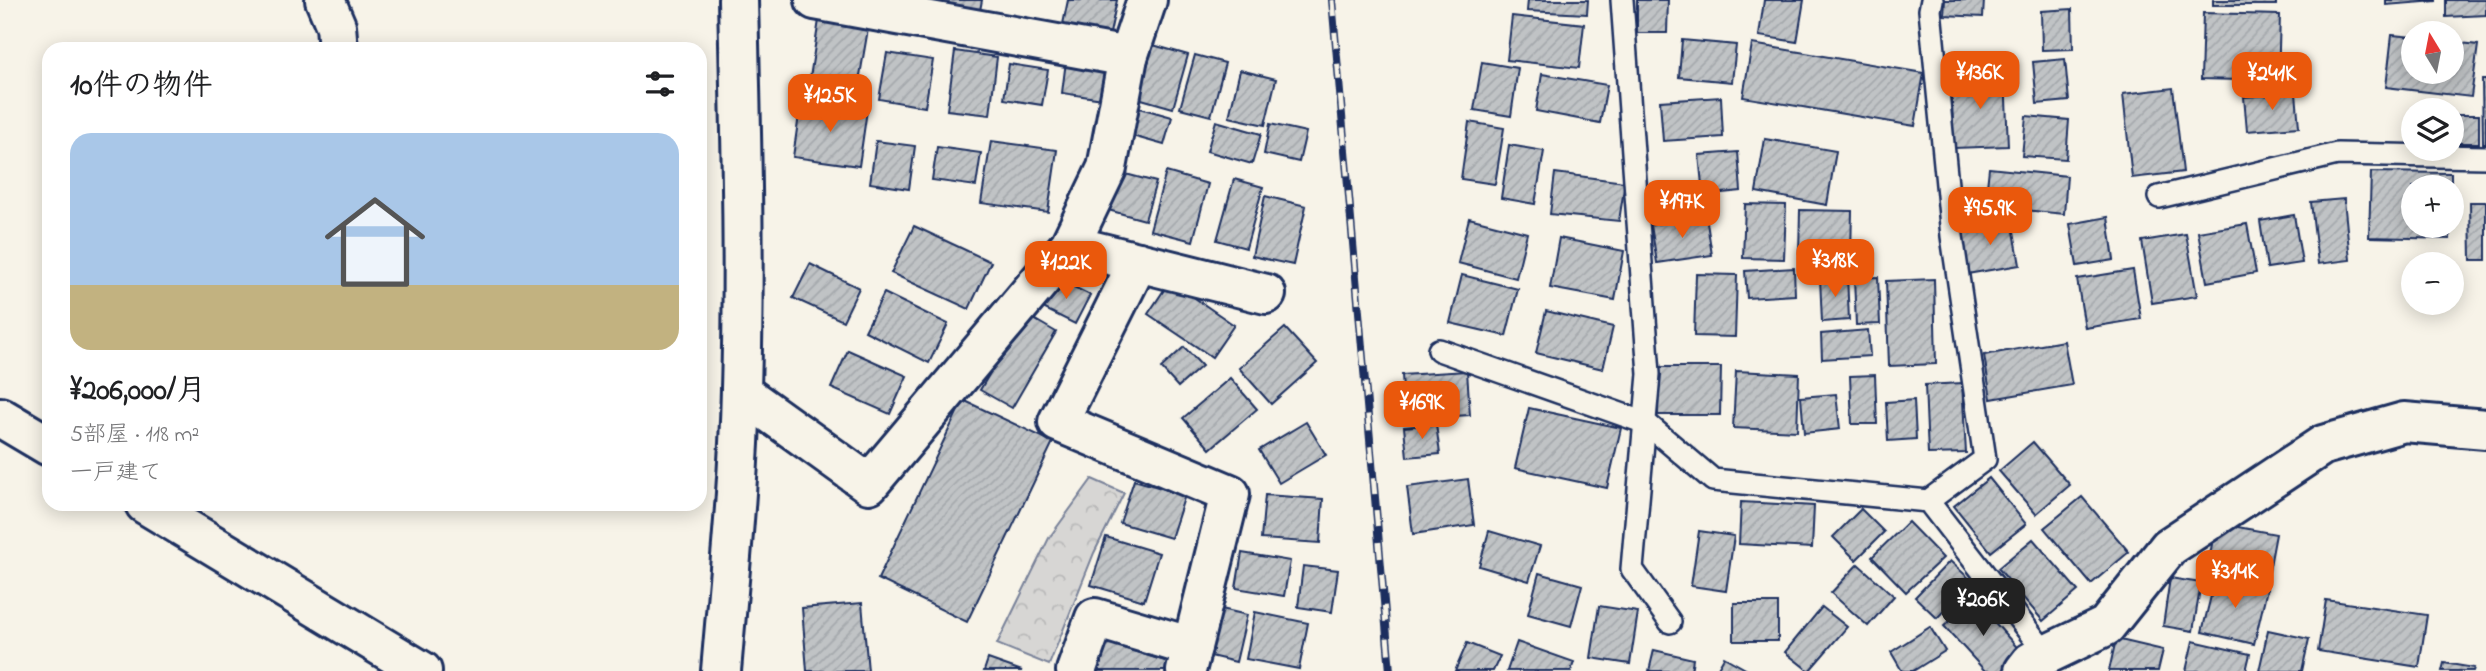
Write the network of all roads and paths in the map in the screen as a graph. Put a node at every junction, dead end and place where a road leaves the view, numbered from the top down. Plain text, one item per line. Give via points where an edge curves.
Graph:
1 (325, 0) edge
2 (738, 0) edge
3 (815, 0) edge
4 (1147, 0) edge
5 (1622, 0) edge
6 (1932, 0) edge
7 (337, 42) edge
8 (1128, 57) junction
9 (2486, 157) edge
10 (2159, 197) dead end
11 (1070, 245) junction
12 (1138, 262) junction
13 (1266, 294) dead end
14 (1439, 350) dead end
15 (741, 391) junction
16 (0, 417) edge
17 (1646, 423) junction
18 (2486, 429) edge
19 (42, 442) edge
20 (1928, 501) junction
21 (157, 511) edge
22 (1670, 622) dead end
23 (1189, 659) edge
24 (2034, 665) edge
25 (422, 671) edge
26 (721, 671) edge
27 (1076, 671) edge

1 - 7 street
2 - 15 street via 744,242
3 - 8 street
4 - 8 street
5 - 17 lane via 1649,374
6 - 20 lane via 1952,236 1985,459
8 - 11 street via 1107,168
9 - 10 lane via 2337,154
11 - 12 street
11 - 15 street via 869,484
12 - 13 street
12 - 23 street via 1058,422 1230,494
14 - 17 lane
15 - 26 street
16 - 19 street
17 - 20 lane via 1713,480
17 - 22 lane via 1632,569
18 - 24 street via 2404,422 2323,444 2169,547 2106,626
20 - 24 lane
21 - 25 street
23 - 27 street via 1095,618

